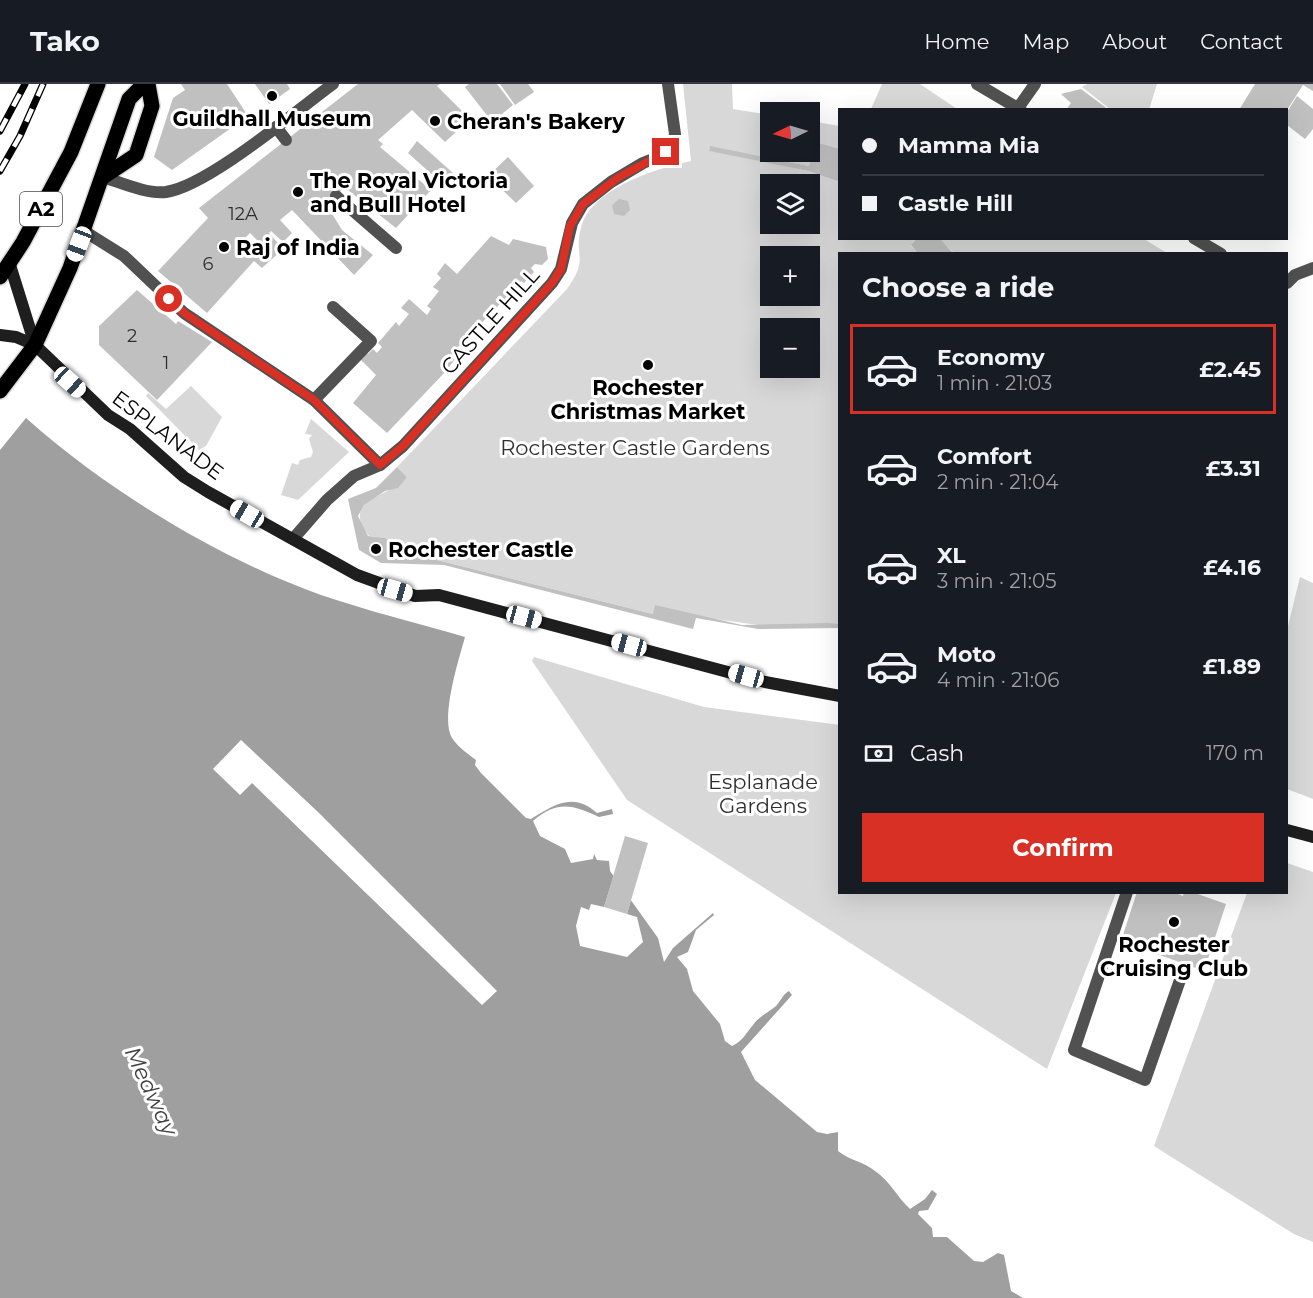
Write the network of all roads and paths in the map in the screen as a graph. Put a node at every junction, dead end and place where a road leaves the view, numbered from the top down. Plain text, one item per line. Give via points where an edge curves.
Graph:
1 (98, 84) edge
2 (146, 84) edge
3 (333, 84) edge
4 (668, 84) edge
5 (977, 84) edge
6 (1035, 84) edge
7 (1017, 108) edge
8 (1020, 108) edge
9 (276, 127) junction
10 (286, 141) dead end
11 (103, 177) junction
12 (336, 196) dead end
13 (84, 231) junction
14 (1197, 240) edge
15 (396, 248) dead end
16 (1218, 252) edge
17 (10, 265) junction
18 (1313, 268) edge
19 (0, 277) edge
20 (1288, 282) edge
21 (333, 307) dead end
22 (0, 335) edge
23 (35, 345) junction
24 (0, 391) edge
25 (314, 400) junction
26 (380, 465) junction
27 (292, 539) junction
28 (838, 696) edge
29 (1288, 830) edge
30 (1313, 837) edge
31 (1126, 894) edge
32 (1180, 980) dead end

1 - 17 main road, A2 via 80,132
2 - 11 main road, A2 via 129,99
2 - 11 main road, A2 via 152,106 136,155
3 - 9 street
4 - 26 street, CASTLE HILL via 675,135 672,147 611,182 583,204 570,226 561,269 552,283 403,446
5 - 7 street
6 - 8 street
9 - 10 street
9 - 11 street via 196,183 165,192
11 - 13 main road, A2
12 - 15 street
13 - 23 main road, A2
13 - 25 street via 124,256 184,313
14 - 16 street
17 - 19 main road, A2
17 - 23 street, ESPLANADE
18 - 20 street
21 - 25 street via 370,341
22 - 23 street, ESPLANADE
23 - 24 main road, A2
23 - 27 street, ESPLANADE via 81,392 184,477
25 - 26 street
26 - 27 street, CASTLE HILL via 354,476
27 - 28 street, ESPLANADE via 357,574 405,593 439,594 765,682
29 - 30 street
31 - 32 street via 1074,1050 1145,1080

